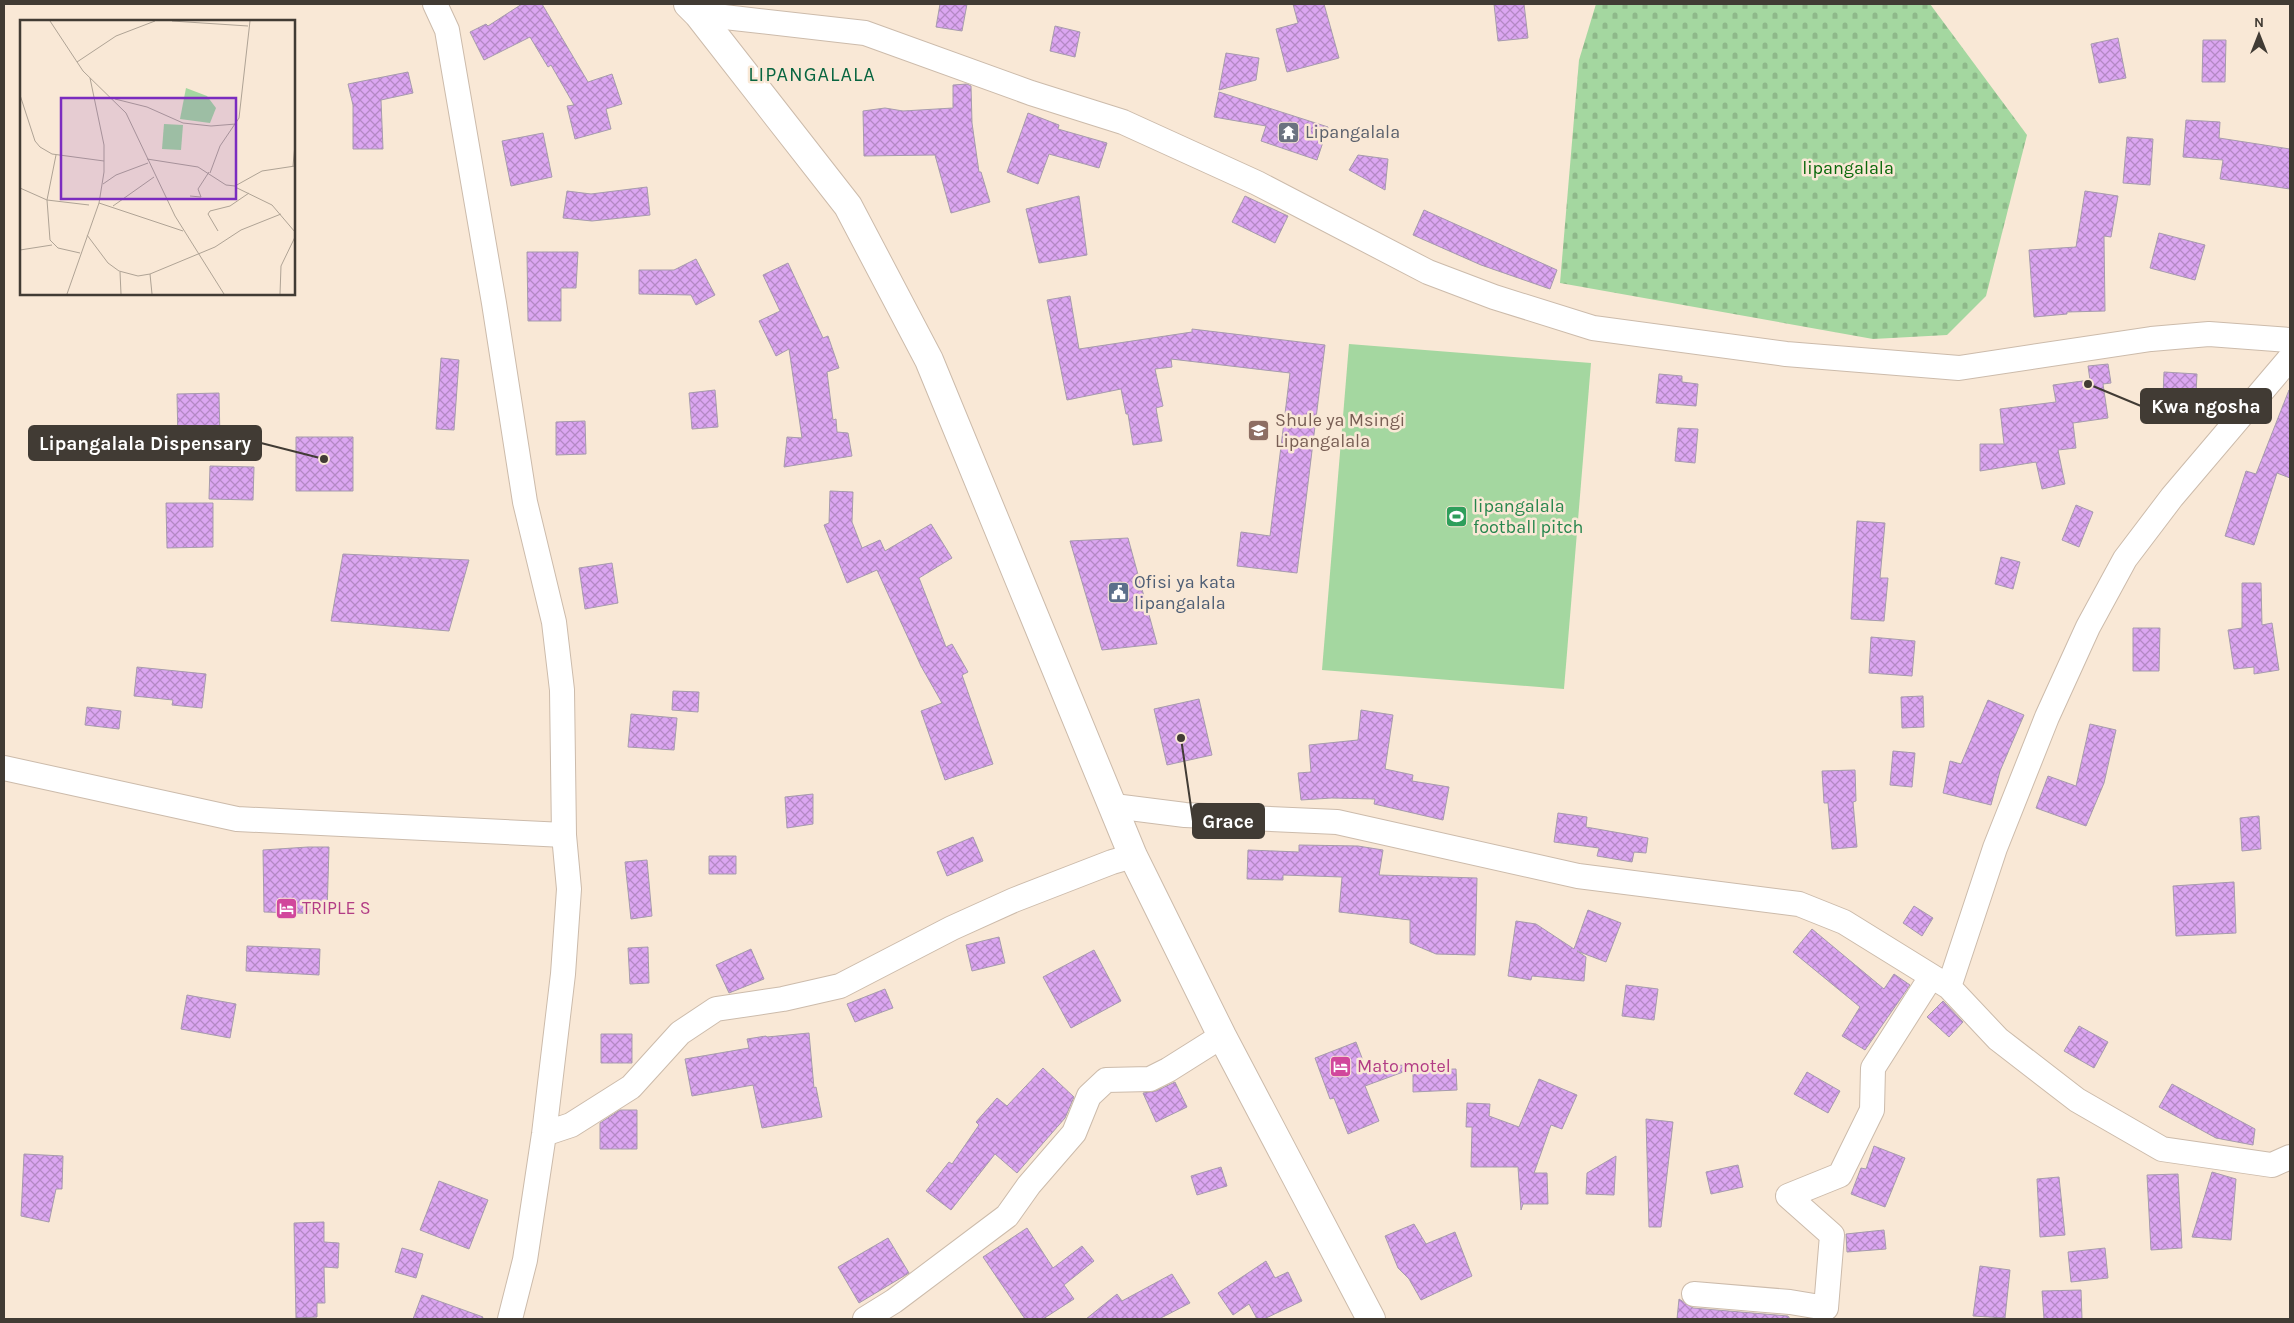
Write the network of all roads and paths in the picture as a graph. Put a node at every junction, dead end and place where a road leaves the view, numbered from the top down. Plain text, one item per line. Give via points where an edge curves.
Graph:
1 (435, 4) edge
2 (693, 9) edge
3 (2290, 340) edge
4 (2290, 358) edge
5 (4, 768) edge
6 (1114, 806) junction
7 (564, 835) junction
8 (1133, 856) junction
9 (1940, 982) junction
10 (1222, 1036) junction
11 (544, 1134) junction
12 (2284, 1164) edge
13 (1694, 1294) dead end
14 (510, 1319) edge
15 (865, 1319) edge
16 (1371, 1319) edge

1 - 7 street via 447,30 525,502 554,622 562,690
2 - 3 street via 864,33 1123,122 1257,183 1428,272 1593,328 1786,354 1959,368 2150,339 2209,334
2 - 6 main road via 848,206 929,360
4 - 9 street via 2172,497 2125,559 2088,627 2047,717
5 - 7 street via 238,819
6 - 8 main road
6 - 9 street via 1186,815 1337,822 1578,876 1799,904 1844,922
7 - 11 street via 569,889 563,974
8 - 10 main road
8 - 11 street via 1014,900 840,986 716,1009 680,1033 631,1087 571,1125
9 - 12 street via 1998,1039 2069,1094 2162,1149
9 - 13 street via 1873,1068 1872,1110 1840,1175 1788,1196 1832,1235 1826,1308
10 - 15 street via 1150,1079 1106,1080 1089,1096 1074,1133 1007,1216
10 - 16 main road
11 - 14 street via 525,1260

